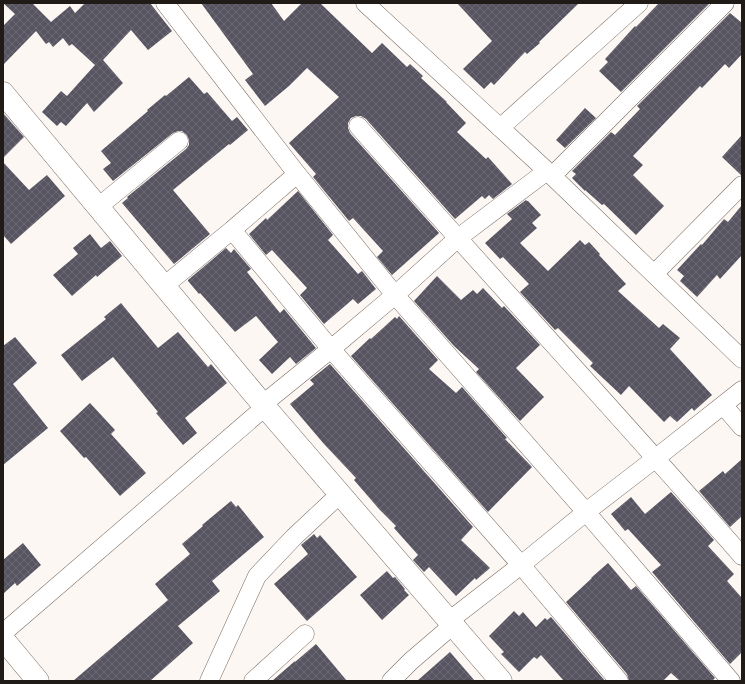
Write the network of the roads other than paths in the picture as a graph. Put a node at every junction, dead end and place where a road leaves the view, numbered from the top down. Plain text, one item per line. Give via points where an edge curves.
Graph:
1 (165, 3) edge
2 (365, 3) edge
3 (639, 3) edge
4 (725, 3) edge
5 (3, 94) edge
6 (358, 126) dead end
7 (500, 128) junction
8 (179, 141) dead end
9 (297, 174) junction
10 (549, 174) junction
11 (742, 184) edge
12 (98, 207) junction
13 (232, 230) junction
14 (458, 238) junction
15 (654, 274) junction
16 (164, 286) junction
17 (395, 295) junction
18 (331, 349) junction
19 (742, 359) edge
20 (742, 390) edge
21 (723, 405) junction
22 (264, 406) junction
23 (742, 426) edge
24 (656, 458) junction
25 (340, 494) junction
26 (586, 512) junction
27 (742, 556) edge
28 (521, 565) junction
29 (452, 622) junction
30 (3, 633) edge
31 (305, 634) dead end
32 (3, 639) edge
33 (38, 681) edge
34 (210, 681) edge
35 (253, 681) edge
36 (391, 681) edge
37 (501, 681) edge
38 (619, 681) edge
39 (731, 681) edge

1 - 9 street
2 - 7 street
3 - 7 street
4 - 10 street
5 - 12 street
6 - 14 street
7 - 10 street
8 - 12 street
9 - 13 street
9 - 17 street
10 - 14 street
10 - 15 street
11 - 15 street
12 - 16 street
13 - 16 street
13 - 18 street
14 - 17 street
14 - 24 street
15 - 19 street
16 - 22 street
17 - 18 street
17 - 26 street
18 - 22 street
18 - 28 street
20 - 21 street
21 - 23 street
21 - 24 street
22 - 25 street
22 - 30 street
24 - 26 street
24 - 27 street
25 - 29 street
25 - 34 street via 294,537 258,576
26 - 28 street
26 - 39 street
28 - 29 street
28 - 38 street
29 - 36 street
29 - 37 street
31 - 35 street
32 - 33 street

